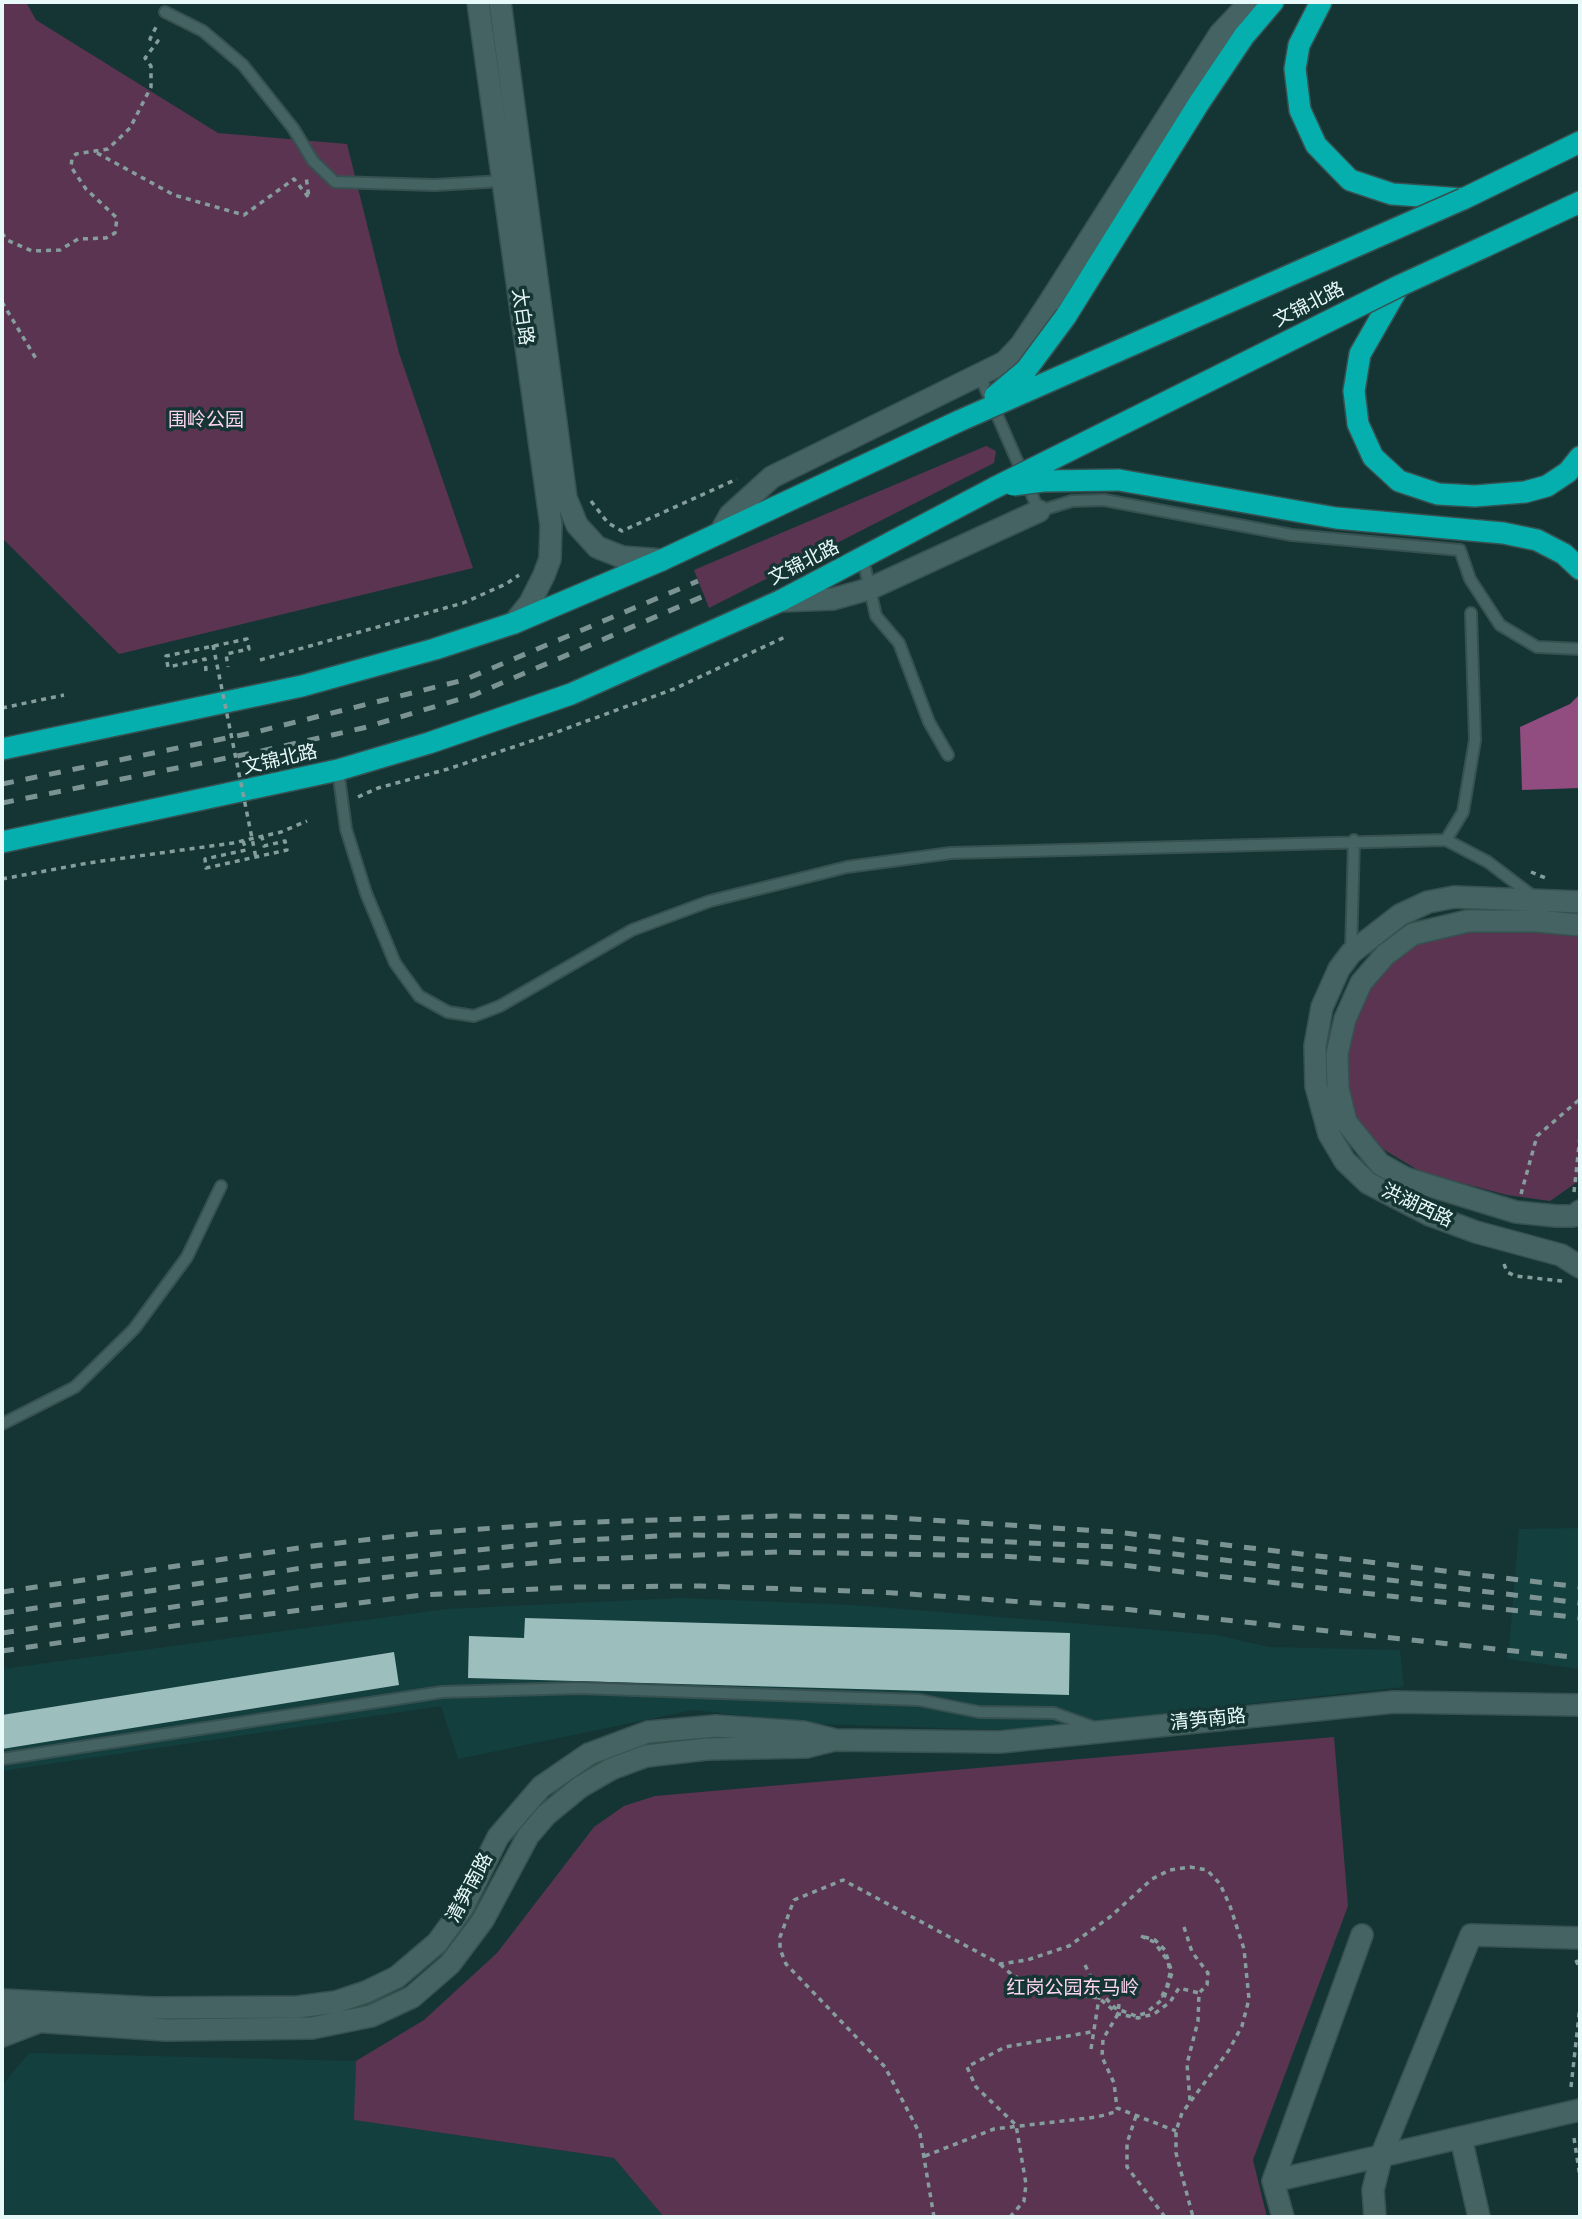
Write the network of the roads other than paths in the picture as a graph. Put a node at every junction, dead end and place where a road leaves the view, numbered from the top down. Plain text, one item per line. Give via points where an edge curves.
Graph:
1 (478, 2) edge
2 (500, 2) edge
3 (1250, 2) edge
4 (1272, 2) edge
5 (1321, 2) edge
6 (164, 12) road end
7 (1580, 142) edge
8 (503, 181) junction
9 (1463, 199) junction
10 (1580, 202) edge
11 (1399, 286) junction
12 (980, 376) junction
13 (959, 422) junction
14 (1580, 457) edge
15 (994, 488) junction
16 (1039, 511) junction
17 (720, 533) junction
18 (662, 559) junction
19 (863, 559) junction
20 (1580, 569) edge
21 (869, 589) junction
22 (780, 601) junction
23 (1471, 613) dead end
24 (514, 623) junction
25 (1580, 649) edge
26 (2, 750) edge
27 (948, 755) dead end
28 (338, 770) junction
29 (1354, 840) junction
30 (1446, 840) junction
31 (2, 842) edge
32 (1536, 899) junction
33 (1580, 902) edge
34 (1580, 925) edge
35 (1351, 953) junction
36 (221, 1186) dead end
37 (1580, 1211) edge
38 (1574, 1274) edge
39 (2, 1424) edge
40 (1580, 1705) edge
41 (1106, 1731) junction
42 (835, 1740) junction
43 (2, 1759) edge
44 (1362, 1935) dead end
45 (1580, 1938) edge
46 (2, 2000) edge
47 (2, 2019) edge
48 (41, 2021) junction
49 (2, 2036) edge
50 (1580, 2109) edge
51 (1461, 2138) junction
52 (1382, 2154) junction
53 (1273, 2180) junction
54 (1283, 2217) edge
55 (1375, 2217) edge
56 (1479, 2217) edge

1 - 8 street, 太白路
2 - 18 street, 太白路 via 566,498 577,525 597,547 622,557
3 - 12 street via 1220,34 1021,345 1005,362
4 - 13 highway, bridge via 1199,103 1041,352 1012,385
5 - 9 highway via 1299,45 1296,69 1300,110 1316,145 1338,171 1375,190
6 - 8 lane via 203,30 243,65 313,161 335,182 435,186
7 - 9 highway, 文锦北路
8 - 24 street, 太白路 via 551,525 550,558 544,575
9 - 13 highway, 文锦北路, bridge
10 - 11 highway, 文锦北路, bridge
11 - 14 highway via 1360,354 1354,391 1358,424 1373,457 1399,481 1438,494 1475,496 1547,486
11 - 15 highway, 文锦北路, bridge
12 - 16 lane
12 - 17 street via 772,477 730,514
13 - 17 highway, 文锦北路
15 - 19 highway, 文锦北路
15 - 20 highway, bridge via 1043,481 1119,480 1336,518 1503,533 1537,540
16 - 21 street
16 - 25 lane via 1072,501 1104,500 1293,535 1460,550 1470,579 1500,625 1536,647
17 - 18 highway, 文锦北路
18 - 24 highway, 文锦北路
19 - 21 lane
19 - 22 highway, 文锦北路
21 - 22 street via 833,599
21 - 27 lane via 876,616 899,643 929,722
22 - 28 highway, 文锦北路 via 571,694
23 - 30 lane via 1475,740 1463,811
24 - 26 highway, 文锦北路 via 302,686
28 - 29 lane via 346,829 395,964 419,996 448,1012 474,1016 500,1006 632,930 710,901 847,867 951,853
28 - 31 highway, 文锦北路
29 - 30 lane
29 - 35 lane
30 - 32 lane via 1488,862
32 - 33 street, 洪湖西路
32 - 35 street, 洪湖西路 via 1454,897 1428,902 1400,915
34 - 37 street, 洪湖西路 via 1468,921 1413,934 1385,955 1361,983 1345,1019 1337,1054 1338,1089 1346,1122 1380,1164 1405,1178 1516,1212 1574,1216
35 - 38 street, 洪湖西路 via 1322,1007 1315,1046 1322,1112 1345,1161 1367,1182 1400,1202 1476,1232 1561,1255
36 - 39 lane via 187,1257 134,1329 75,1387
40 - 41 street, 清笋南路 via 1394,1702
41 - 42 street, 清笋南路 via 1000,1742
41 - 43 lane via 1054,1713 979,1712 919,1700 579,1688 442,1692
42 - 46 street, 清笋南路 via 803,1732 678,1728 648,1732 589,1754 541,1787 509,1821 462,1909 437,1943 397,1976 336,2001 298,2007 153,2008
42 - 48 street, 清笋南路 via 806,1746 646,1756 589,1781 546,1815 528,1836 483,1920 450,1964 412,1997 371,2015 330,2026 293,2029 132,2030
44 - 53 street
45 - 52 street via 1471,1935
47 - 48 street, 清笋南路
48 - 49 street
50 - 51 street
51 - 52 street
51 - 56 street
52 - 53 street
52 - 55 street via 1373,2190
53 - 54 street

